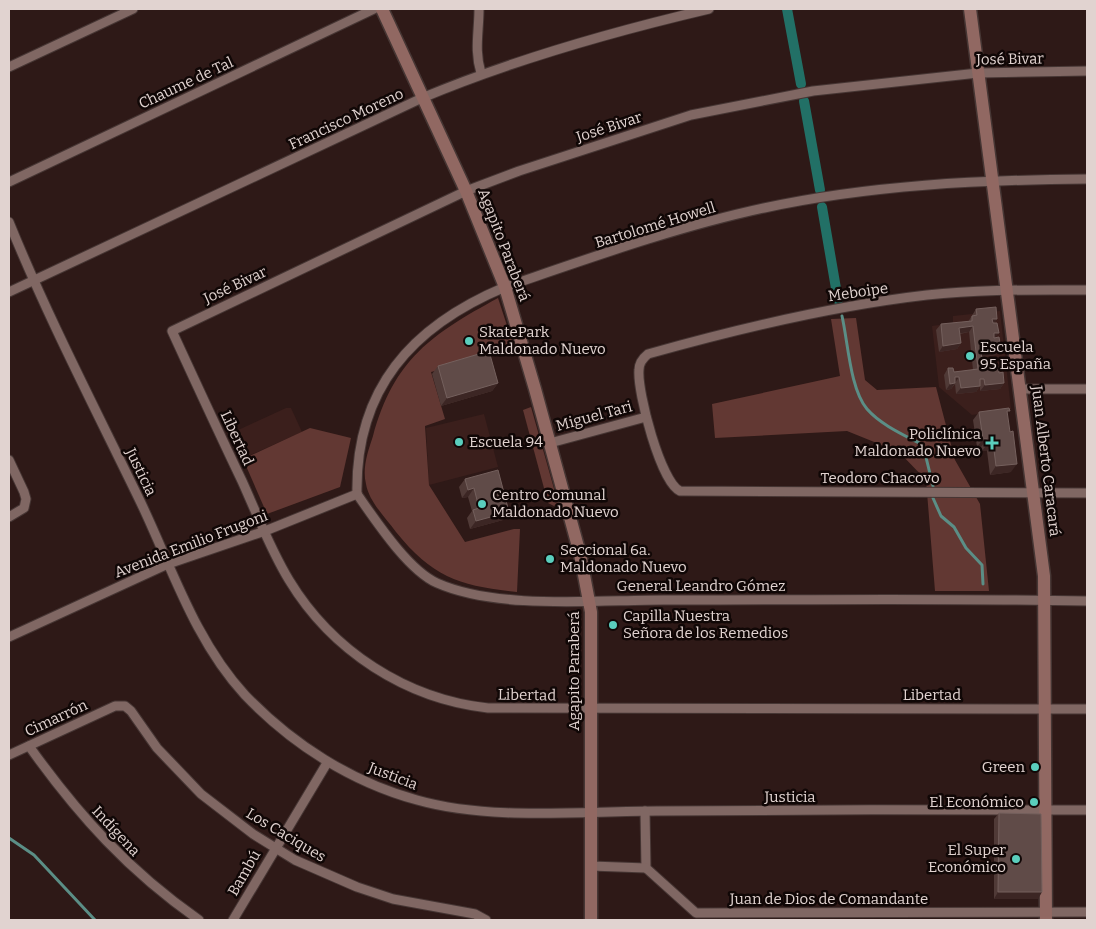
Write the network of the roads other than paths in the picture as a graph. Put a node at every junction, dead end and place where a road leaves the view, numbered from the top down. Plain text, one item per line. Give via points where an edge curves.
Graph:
1 (133, 9) edge
2 (374, 9) edge
3 (382, 9) edge
4 (480, 9) edge
5 (709, 9) edge
6 (970, 9) edge
7 (9, 67) edge
8 (1087, 71) edge
9 (481, 73) junction
10 (978, 73) junction
11 (422, 98) junction
12 (1087, 179) edge
13 (991, 180) junction
14 (9, 182) edge
15 (466, 191) junction
16 (9, 222) edge
17 (33, 281) junction
18 (504, 287) junction
19 (1007, 290) junction
20 (1087, 290) edge
21 (9, 292) edge
22 (172, 331) joint
23 (1021, 389) junction
24 (1087, 389) edge
25 (646, 416) junction
26 (550, 443) junction
27 (9, 460) edge
28 (1034, 492) junction
29 (1087, 493) edge
30 (357, 494) junction
31 (9, 517) edge
32 (265, 531) junction
33 (168, 564) junction
34 (590, 600) junction
35 (1045, 600) junction
36 (1087, 601) edge
37 (9, 637) edge
38 (115, 706) joint
39 (1045, 708) junction
40 (591, 709) junction
41 (1087, 709) edge
42 (29, 746) junction
43 (9, 755) edge
44 (327, 763) junction
45 (1046, 809) junction
46 (1087, 810) edge
47 (645, 811) junction
48 (591, 813) junction
49 (274, 848) junction
50 (591, 866) junction
51 (646, 868) junction
52 (1087, 912) edge
53 (1046, 916) edge
54 (696, 917) edge
55 (199, 920) edge
56 (233, 920) edge
57 (486, 920) edge
58 (591, 920) edge

1 - 7 street
2 - 14 street, Chaume de Tal
3 - 11 street, Agapito Paraberá
4 - 9 street via 475,43
5 - 9 street, Francisco Moreno via 620,29
6 - 10 street, Juan Alberto Caracará
8 - 10 street, José Bivar
9 - 11 street, Francisco Moreno
10 - 13 street, Juan Alberto Caracará
10 - 15 street, José Bivar via 813,90 691,115
11 - 15 street, Agapito Paraberá
11 - 17 street, Francisco Moreno
12 - 13 street, Bartolomé Howell
13 - 18 street, Bartolomé Howell via 849,194 765,208 684,229
13 - 19 street, Juan Alberto Caracará
15 - 18 street, Agapito Paraberá
15 - 22 street, José Bivar
16 - 17 street, Justicia
17 - 21 street, Francisco Moreno
17 - 33 street, Justicia
18 - 26 street, Agapito Paraberá
18 - 30 street, Bartolomé Howell via 476,299 429,330 407,350 391,371 377,395 359,452
19 - 20 street, Meboipe
19 - 23 street, Juan Alberto Caracará
19 - 25 street, Meboipe via 927,295 826,310 741,328 648,354 640,363 639,376
22 - 32 street, Libertad
23 - 24 street
23 - 28 street, Juan Alberto Caracará
25 - 26 street, Miguel Tari
25 - 28 street, Teodoro Chacovo via 665,474 673,488 687,492
26 - 34 street, Agapito Paraberá
27 - 31 street via 24,492 26,505
28 - 29 street, Teodoro Chacovo
28 - 35 street, Juan Alberto Caracará
30 - 32 street, Avenida Emilio Frugoni
30 - 34 street, General Leandro Gómez via 387,536 414,566 435,582 464,593 494,598
32 - 33 street, Avenida Emilio Frugoni
32 - 40 street, Libertad via 289,581 320,622 358,657 398,682 437,698 471,706
33 - 37 street, Avenida Emilio Frugoni
33 - 44 street, Justicia via 200,632 243,692 280,727
34 - 35 street, General Leandro Gómez
34 - 40 street, Agapito Paraberá
35 - 36 street, General Leandro Gómez
35 - 39 street, Juan Alberto Caracará
38 - 42 street, Cimarrón
38 - 49 street, Los Caciques via 125,706 131,711 157,748 201,794
39 - 40 street, Libertad
39 - 41 street, Libertad
39 - 45 street, Juan Alberto Caracará
40 - 48 street, Agapito Paraberá
42 - 43 street, Cimarrón
42 - 55 street, Indígena via 67,798 110,847 164,896
44 - 48 street, Justicia via 390,792 441,806
44 - 49 street, Bambú
45 - 46 street, Justicia
45 - 47 street, Justicia
45 - 53 street, Juan Alberto Caracará
47 - 48 street, Justicia
47 - 51 street
48 - 50 street, Agapito Paraberá
49 - 56 street, Bambú
49 - 57 street, Los Caciques via 316,871 357,887 393,899 475,914
50 - 51 street
50 - 58 street, Agapito Paraberá
51 - 54 street, Juan de Dios de Comandante
52 - 53 street, Juan de Dios de Comandante
53 - 54 street, Juan de Dios de Comandante

